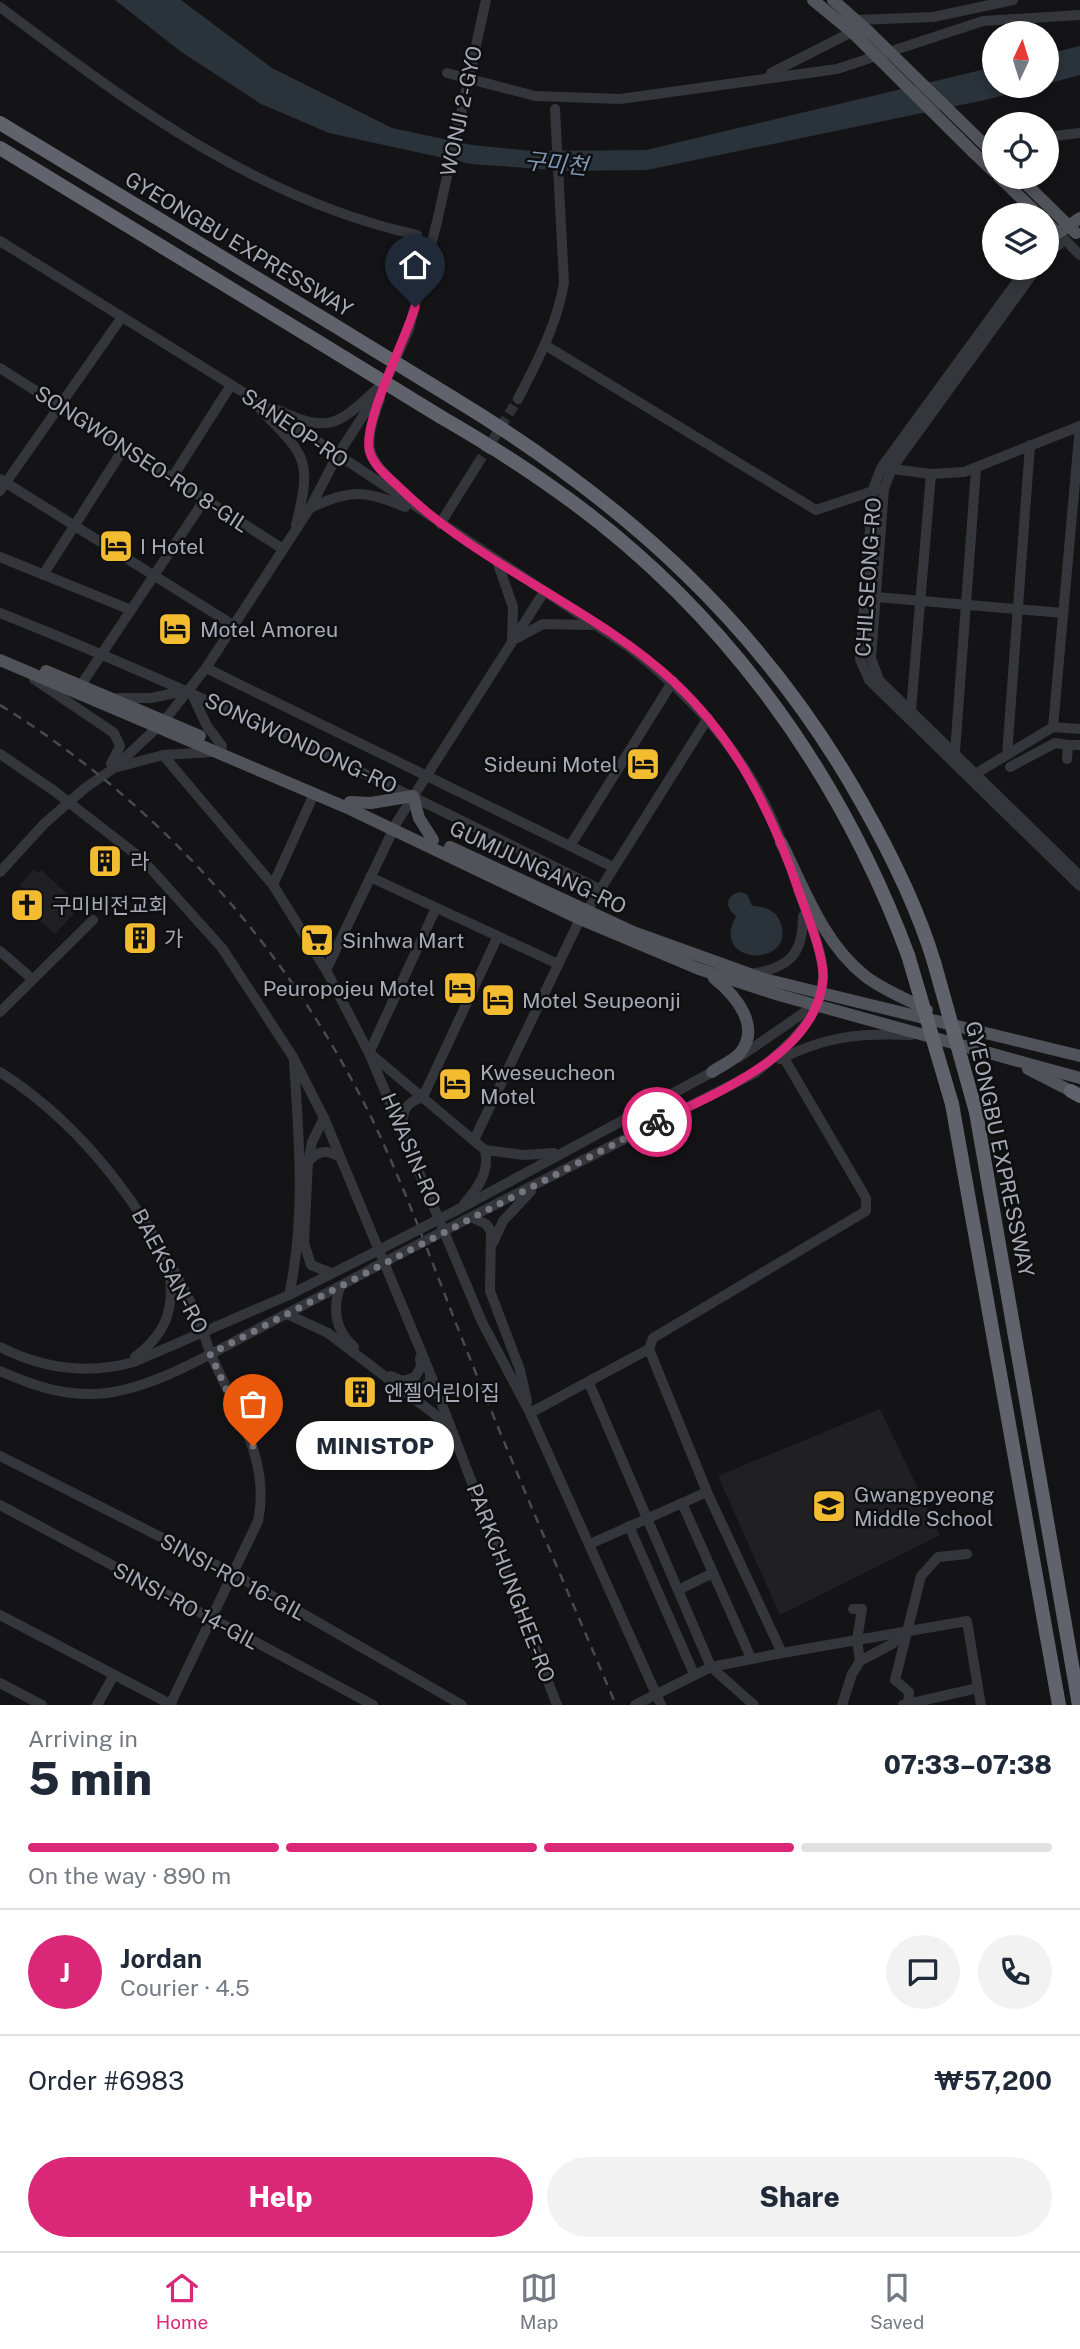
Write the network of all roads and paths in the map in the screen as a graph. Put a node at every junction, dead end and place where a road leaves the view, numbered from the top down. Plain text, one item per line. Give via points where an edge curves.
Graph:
1 (486, 0) edge
2 (813, 0) edge
3 (833, 0) edge
4 (1013, 0) edge
5 (0, 7) edge
6 (973, 10) junction
7 (1080, 15) edge
8 (972, 24) junction
9 (854, 26) junction
10 (447, 74) dead end
11 (765, 77) junction
12 (555, 112) dead end
13 (0, 123) edge
14 (1080, 133) edge
15 (1059, 135) edge
16 (982, 142) edge
17 (0, 148) edge
18 (982, 161) edge
19 (1012, 189) edge
20 (1030, 189) edge
21 (1026, 203) edge
22 (1080, 218) edge
23 (1072, 234) edge
24 (417, 235) dead end
25 (0, 241) edge
26 (1080, 255) edge
27 (1019, 280) edge
28 (1028, 280) edge
29 (122, 317) junction
30 (545, 345) junction
31 (0, 368) edge
32 (387, 379) junction
33 (231, 385) junction
34 (246, 394) junction
35 (518, 399) tunnel mouth
36 (59, 406) junction
37 (1080, 426) edge
38 (1030, 445) junction
39 (124, 448) junction
40 (337, 456) junction
41 (477, 464) tunnel mouth
42 (886, 469) junction
43 (976, 469) junction
44 (931, 474) junction
45 (172, 478) junction
46 (2, 484) edge
47 (879, 489) junction
48 (205, 499) junction
49 (310, 508) junction
50 (437, 522) junction
51 (74, 527) junction
52 (293, 534) junction
53 (283, 549) junction
54 (0, 557) edge
55 (497, 561) junction
56 (43, 575) junction
57 (153, 576) junction
58 (544, 592) junction
59 (876, 597) junction
60 (920, 601) junction
61 (966, 605) junction
62 (1017, 609) junction
63 (131, 610) junction
64 (0, 613) edge
65 (1063, 613) junction
66 (233, 625) junction
67 (596, 626) junction
68 (512, 641) junction
69 (0, 652) edge
70 (102, 653) junction
71 (0, 660) edge
72 (16, 667) junction
73 (206, 668) junction
74 (673, 681) junction
75 (80, 685) junction
76 (190, 690) junction
77 (113, 698) junction
78 (911, 710) junction
79 (708, 718) junction
80 (160, 724) junction
81 (1053, 727) junction
82 (1080, 729) edge
83 (1068, 745) junction
84 (1080, 745) edge
85 (218, 749) junction
86 (956, 752) junction
87 (0, 754) edge
88 (163, 755) junction
89 (1007, 755) junction
90 (1080, 760) edge
91 (1010, 766) dead end
92 (114, 768) junction
93 (426, 776) junction
94 (972, 776) junction
95 (85, 788) junction
96 (314, 794) junction
97 (413, 796) junction
98 (350, 802) junction
99 (395, 826) junction
100 (433, 839) junction
101 (782, 842) junction
102 (570, 846) junction
103 (613, 867) junction
104 (0, 872) edge
105 (1080, 876) edge
106 (370, 877) junction
107 (273, 886) junction
108 (1080, 886) edge
109 (599, 889) junction
110 (803, 905) junction
111 (436, 908) junction
112 (583, 916) junction
113 (93, 919) dead end
114 (498, 936) junction
115 (0, 951) edge
116 (558, 964) junction
117 (699, 969) junction
118 (326, 970) junction
119 (751, 974) junction
120 (31, 978) junction
121 (818, 999) junction
122 (0, 1012) edge
123 (962, 1028) junction
124 (928, 1036) junction
125 (369, 1053) junction
126 (1080, 1056) edge
127 (1006, 1057) junction
128 (293, 1058) junction
129 (784, 1058) junction
130 (0, 1072) edge
131 (712, 1072) junction
132 (755, 1073) junction
133 (1080, 1078) edge
134 (1077, 1093) edge
135 (423, 1097) junction
136 (324, 1118) junction
137 (402, 1130) junction
138 (474, 1140) junction
139 (569, 1148) junction
140 (485, 1150) junction
141 (338, 1156) junction
142 (304, 1161) junction
143 (545, 1179) junction
144 (459, 1209) junction
145 (468, 1218) junction
146 (490, 1250) junction
147 (168, 1259) junction
148 (332, 1273) junction
149 (340, 1287) junction
150 (289, 1295) junction
151 (287, 1314) junction
152 (499, 1316) junction
153 (482, 1322) junction
154 (204, 1331) junction
155 (415, 1341) junction
156 (502, 1345) junction
157 (0, 1347) edge
158 (649, 1349) junction
159 (210, 1354) junction
160 (125, 1364) junction
161 (504, 1366) junction
162 (520, 1370) junction
163 (0, 1371) edge
164 (430, 1373) junction
165 (589, 1383) junction
166 (397, 1384) junction
167 (530, 1413) junction
168 (451, 1427) junction
169 (0, 1456) edge
170 (707, 1492) junction
171 (682, 1503) junction
172 (0, 1505) edge
173 (647, 1518) junction
174 (629, 1526) junction
175 (590, 1544) junction
176 (967, 1554) dead end
177 (713, 1573) junction
178 (234, 1574) junction
179 (678, 1590) junction
180 (853, 1609) dead end
181 (0, 1615) edge
182 (212, 1620) junction
183 (905, 1631) junction
184 (857, 1640) junction
185 (782, 1653) junction
186 (751, 1658) junction
187 (860, 1661) junction
188 (711, 1667) junction
189 (694, 1674) junction
190 (114, 1675) junction
191 (0, 1683) edge
192 (978, 1688) junction
193 (655, 1693) junction
194 (42, 1705) edge
195 (97, 1705) edge
196 (171, 1705) edge
197 (373, 1705) edge
198 (462, 1705) edge
199 (557, 1705) edge
200 (635, 1705) edge
201 (661, 1705) edge
202 (668, 1705) edge
203 (754, 1705) edge
204 (842, 1705) edge
205 (906, 1705) edge
206 (981, 1705) edge
207 (1059, 1705) edge
208 (1079, 1705) edge

1 - 32 street, WONJI 2-GYO, bridge via 437,222 409,329
2 - 9 main road
3 - 9 main road
4 - 6 street
5 - 24 street via 114,92 203,150 364,222
6 - 8 street
6 - 9 street
7 - 8 street
8 - 11 street via 847,67
9 - 11 street
9 - 16 main road, bridge via 868,31
9 - 18 main road, bridge
10 - 11 street via 535,96 620,99
12 - 30 street via 564,283 561,305
13 - 208 highway, GYEONGBU EXPRESSWAY, bridge via 526,444 619,513 677,564 744,632 784,681 843,769 890,852 926,934 976,1112
14 - 15 street
17 - 207 highway, GYEONGBU EXPRESSWAY, bridge via 510,458 649,565 733,650 766,691 839,801 869,857 908,955 952,1104
19 - 21 main road
20 - 23 main road
22 - 23 main road
23 - 26 street
25 - 29 street, SANEOP-RO
27 - 42 street, CHILSEONG-RO
28 - 42 street, CHILSEONG-RO
29 - 33 street, SANEOP-RO
29 - 36 street
30 - 35 street
30 - 47 street via 816,510
31 - 36 street, SONGWONSEO-RO 8-GIL
32 - 34 street via 345,418 326,425 303,422
32 - 40 street, SONGWONDONG-RO
32 - 50 street via 367,434 370,455
33 - 34 street, SANEOP-RO
33 - 45 street, SANEOP-RO
34 - 40 street, SANEOP-RO
34 - 52 street via 295,445 304,463 306,482
36 - 39 street, SONGWONSEO-RO 8-GIL
36 - 46 street
37 - 38 street
37 - 65 street
38 - 43 street
38 - 62 street
39 - 45 street, SONGWONSEO-RO 8-GIL
39 - 51 street
40 - 49 street, SONGWONDONG-RO
40 - 50 street, SANEOP-RO
41 - 50 street
42 - 44 street
42 - 47 street, CHILSEONG-RO
43 - 44 street
43 - 61 street
44 - 60 street
45 - 48 street, SONGWONSEO-RO 8-GIL
46 - 51 street
47 - 59 street, CHILSEONG-RO
47 - 94 street, CHILSEONG-RO via 860,659 863,669 869,680
48 - 53 street, SONGWONSEO-RO 8-GIL
48 - 57 street
49 - 50 street via 340,495 368,493
49 - 52 street, SONGWONDONG-RO
50 - 55 street, SANEOP-RO
51 - 56 street
51 - 57 street
52 - 53 street, SONGWONDONG-RO
53 - 66 street, SONGWONDONG-RO
54 - 56 street
55 - 58 street, SANEOP-RO
55 - 68 street via 513,607
56 - 63 street
57 - 63 street
57 - 66 street
58 - 67 street, SANEOP-RO
58 - 68 street
59 - 60 street
59 - 78 street, CHILSEONG-RO via 873,669
60 - 61 street
60 - 78 street
61 - 62 street
61 - 86 street
62 - 65 street
62 - 89 street
63 - 70 street
64 - 70 street
65 - 81 street
66 - 73 street, SONGWONDONG-RO
67 - 68 street via 543,624
67 - 74 street, SANEOP-RO
68 - 93 street
69 - 75 main road, GUMIJUNGANG-RO
70 - 75 street
70 - 76 street
71 - 72 main road, GUMIJUNGANG-RO
72 - 80 main road, GUMIJUNGANG-RO
72 - 95 street via 107,727 118,740 116,759
73 - 76 street, SONGWONDONG-RO
73 - 93 street, SONGWONDONG-RO
74 - 79 street, SANEOP-RO
74 - 102 street
75 - 77 main road, GUMIJUNGANG-RO
76 - 77 street via 151,698
76 - 80 street, SONGWONDONG-RO
76 - 85 street
76 - 97 street, SONGWONDONG-RO
77 - 80 main road, GUMIJUNGANG-RO
78 - 86 street, CHILSEONG-RO
79 - 101 street, SANEOP-RO via 745,767
79 - 103 street
80 - 85 main road, GUMIJUNGANG-RO
80 - 92 street, SONGWONDONG-RO
81 - 82 street
81 - 89 street
83 - 84 street
83 - 90 street via 1064,759
83 - 91 street via 1055,743
85 - 88 street
85 - 96 main road, GUMIJUNGANG-RO
85 - 98 main road, GUMIJUNGANG-RO
86 - 94 street, CHILSEONG-RO
87 - 128 street, PARKCHUNGHEE-RO, bridge via 142,859 222,948
88 - 92 street
88 - 107 street, HWASIN-RO
89 - 94 street
92 - 95 street, SONGWONDONG-RO
93 - 97 street
93 - 102 street, SONGWONDONG-RO
94 - 105 street, CHILSEONG-RO
94 - 108 street, CHILSEONG-RO
95 - 104 street, SONGWONDONG-RO
96 - 99 main road, GUMIJUNGANG-RO
96 - 107 street
97 - 98 main road
97 - 99 street
97 - 100 main road via 419,818
97 - 109 street, SONGWONDONG-RO
98 - 99 main road, GUMIJUNGANG-RO
99 - 100 main road, GUMIJUNGANG-RO
99 - 106 street
99 - 112 main road, GUMIJUNGANG-RO
100 - 112 main road, GUMIJUNGANG-RO
101 - 110 street, SANEOP-RO
101 - 123 main road via 826,932 850,961 882,986
102 - 103 street, SONGWONDONG-RO
103 - 109 street
106 - 111 street
106 - 118 street
107 - 118 street, HWASIN-RO
109 - 112 street
110 - 119 street via 803,937 796,953 773,970
110 - 121 street, SANEOP-RO via 822,968
111 - 114 street
111 - 125 street
112 - 116 street
112 - 117 main road, GUMIJUNGANG-RO
112 - 119 main road, GUMIJUNGANG-RO
113 - 120 street
114 - 116 street
114 - 135 street
115 - 120 street
116 - 138 street
117 - 121 main road, GUMIJUNGANG-RO
117 - 131 main road via 729,990 748,1023 739,1054
118 - 125 street, HWASIN-RO
119 - 121 main road, GUMIJUNGANG-RO
120 - 122 street
121 - 123 main road, GUMIJUNGANG-RO
121 - 124 main road, GUMIJUNGANG-RO
121 - 131 street via 760,1045
121 - 132 street via 796,1035
123 - 126 main road, GUMIJUNGANG-RO
124 - 127 main road, GUMIJUNGANG-RO
124 - 129 street via 844,1035
125 - 135 street
125 - 137 street, HWASIN-RO
127 - 133 main road, GUMIJUNGANG-RO
127 - 134 main road
128 - 136 street, PARKCHUNGHEE-RO
128 - 142 street
129 - 132 street
129 - 158 street via 866,1198 867,1208 653,1338
130 - 147 street, BAEKSAN-RO via 70,1130 119,1183
131 - 139 street
132 - 143 street
135 - 137 street via 403,1110
135 - 138 street
136 - 141 street, PARKCHUNGHEE-RO
136 - 142 street via 312,1132
137 - 153 street, HWASIN-RO
138 - 140 street
139 - 140 street via 537,1156
139 - 144 street
140 - 144 street via 485,1172
141 - 142 street via 315,1153
141 - 155 street, PARKCHUNGHEE-RO
142 - 148 street via 306,1257 311,1265
142 - 150 street via 296,1264
143 - 145 street
143 - 146 street via 503,1221
144 - 148 street, bridge
145 - 146 street via 486,1224 491,1231
145 - 149 street, bridge
146 - 152 street via 488,1283
147 - 154 street, BAEKSAN-RO
147 - 160 street via 172,1288 168,1321 152,1344
148 - 150 street
149 - 151 street
149 - 166 street via 335,1301 337,1324 349,1342
150 - 154 street
151 - 159 street
151 - 166 street via 328,1333
152 - 156 street
152 - 162 street
153 - 156 street
153 - 161 street, HWASIN-RO
154 - 159 street, BAEKSAN-RO
154 - 160 street
155 - 164 street, PARKCHUNGHEE-RO
155 - 166 street via 421,1359 418,1373
156 - 161 street
156 - 162 street
157 - 160 street via 19,1357 73,1370 107,1370
158 - 165 street
158 - 170 street
159 - 163 street via 141,1384 105,1393 49,1389
159 - 178 street, BAEKSAN-RO via 247,1430 262,1482 258,1521
161 - 167 street, HWASIN-RO
162 - 167 street
164 - 166 street via 430,1382 423,1389
164 - 168 street, PARKCHUNGHEE-RO
165 - 167 street
165 - 173 street
166 - 168 street
167 - 175 street, HWASIN-RO
168 - 199 street, PARKCHUNGHEE-RO
169 - 178 street, SINSI-RO 16-GIL
170 - 171 street
170 - 185 street
171 - 173 street
171 - 177 street
172 - 182 street, SINSI-RO 14-GIL
173 - 174 street
173 - 179 street
174 - 175 street
174 - 189 street
175 - 193 street, HWASIN-RO
176 - 183 street via 938,1557 921,1576
177 - 179 street
177 - 186 street
178 - 182 street, BAEKSAN-RO
178 - 198 street, SINSI-RO 16-GIL
179 - 188 street
180 - 184 street via 862,1609
181 - 190 street
182 - 196 street, BAEKSAN-RO
182 - 197 street, SINSI-RO 14-GIL
183 - 184 street
183 - 187 street via 892,1644
183 - 192 street via 967,1621
183 - 205 street via 895,1680 909,1692
184 - 185 street
184 - 187 street
185 - 186 street
186 - 188 street
187 - 204 street
188 - 189 street
188 - 203 street
189 - 193 street
190 - 195 street
190 - 196 street
191 - 194 street
192 - 205 street
192 - 206 street
193 - 200 street
193 - 201 street, HWASIN-RO
193 - 202 street

